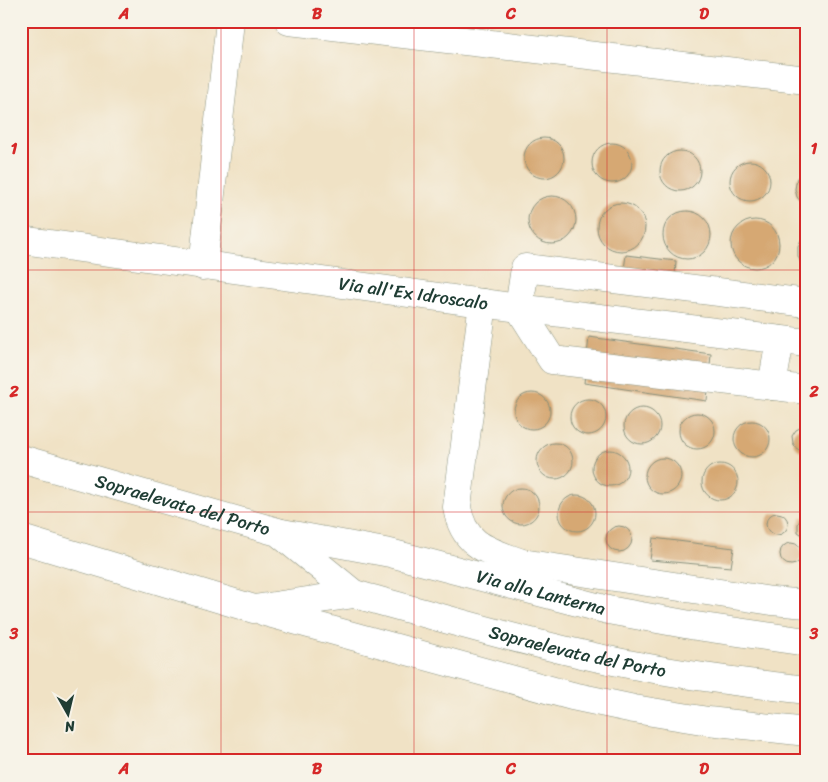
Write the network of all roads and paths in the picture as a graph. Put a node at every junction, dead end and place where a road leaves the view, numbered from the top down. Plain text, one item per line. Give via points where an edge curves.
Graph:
1 (230, 21) edge
2 (289, 21) edge
3 (807, 80) edge
4 (21, 240) edge
5 (203, 266) junction
6 (748, 296) junction
7 (483, 303) junction
8 (807, 303) edge
9 (519, 308) junction
10 (743, 335) junction
11 (780, 340) junction
12 (807, 343) edge
13 (772, 386) junction
14 (807, 390) edge
15 (21, 459) edge
16 (278, 532) junction
17 (21, 540) edge
18 (354, 594) junction
19 (807, 604) edge
20 (254, 608) junction
21 (807, 642) edge
22 (807, 690) edge
23 (807, 732) edge

1 - 5 street
2 - 3 street
4 - 5 street, Via all'Ex Idroscalo
5 - 7 street, Via all'Ex Idroscalo
6 - 8 street
6 - 9 street via 525,268
6 - 10 street
7 - 9 street, Via all'Ex Idroscalo
7 - 19 street via 458,507 464,532 473,541 491,552 522,563
9 - 10 street, Via all'Ex Idroscalo
9 - 13 street via 552,360
10 - 11 street, Via all'Ex Idroscalo
11 - 12 street, Via all'Ex Idroscalo
11 - 13 street
13 - 14 street
15 - 16 street, Sopraelevata del Porto
16 - 18 street, Sopraelevata del Porto
16 - 21 street, Via alla Lanterna via 390,553 608,610
17 - 20 street, Sopraelevata del Porto
18 - 20 street, Sopraelevata del Porto
18 - 22 street, Sopraelevata del Porto via 648,668
20 - 23 street via 572,696 708,721

